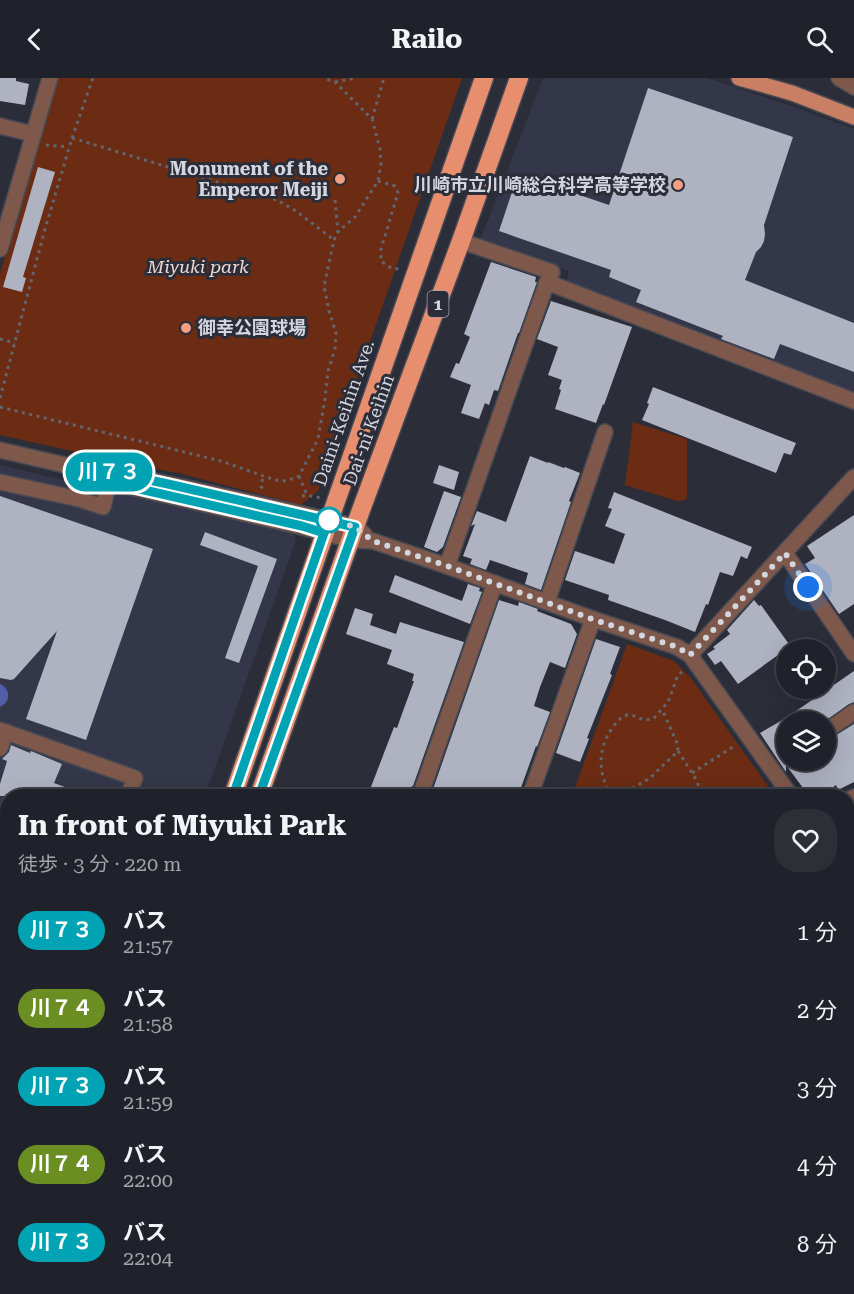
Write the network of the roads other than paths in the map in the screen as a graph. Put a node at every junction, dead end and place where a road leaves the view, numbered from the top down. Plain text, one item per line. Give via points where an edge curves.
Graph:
1 (50, 78) edge
2 (484, 78) edge
3 (739, 78) edge
4 (839, 78) edge
5 (519, 79) edge
6 (854, 87) edge
7 (854, 117) edge
8 (0, 126) edge
9 (31, 139) junction
10 (2, 232) edge
11 (461, 241) junction
12 (0, 249) edge
13 (547, 282) junction
14 (854, 401) edge
15 (605, 432) dead end
16 (0, 450) edge
17 (91, 471) junction
18 (854, 477) edge
19 (0, 482) edge
20 (109, 482) junction
21 (327, 526) junction
22 (353, 533) junction
23 (785, 553) junction
24 (447, 566) junction
25 (495, 583) junction
26 (547, 602) junction
27 (592, 619) junction
28 (854, 654) edge
29 (689, 662) junction
30 (854, 712) edge
31 (836, 724) edge
32 (3, 731) edge
33 (0, 748) edge
34 (131, 789) edge
35 (235, 789) edge
36 (262, 789) edge
37 (422, 789) edge
38 (532, 789) edge
39 (786, 789) edge

1 - 9 street
2 - 21 highway, Daini-Keihin Ave. / 1
3 - 7 main road
4 - 6 street
5 - 11 highway, Dai-ni Keihin / 1
8 - 9 street
9 - 10 street
10 - 12 street
11 - 13 street via 552,272
11 - 22 highway, Dai-ni Keihin / 1
13 - 14 street
13 - 24 street
15 - 26 street
16 - 17 street
17 - 20 street
17 - 21 street via 112,472
18 - 23 street
19 - 20 street via 103,507
20 - 21 street via 302,526
21 - 22 street
21 - 35 highway, Daini-Keihin Ave. / 1
22 - 24 street
22 - 36 highway, Dai-ni Keihin / 1
23 - 28 street
23 - 29 street
24 - 25 street
25 - 26 street
25 - 37 street
26 - 27 street
27 - 29 street via 677,647
27 - 38 street
29 - 39 street
30 - 31 street
32 - 33 street
32 - 34 street via 135,777

